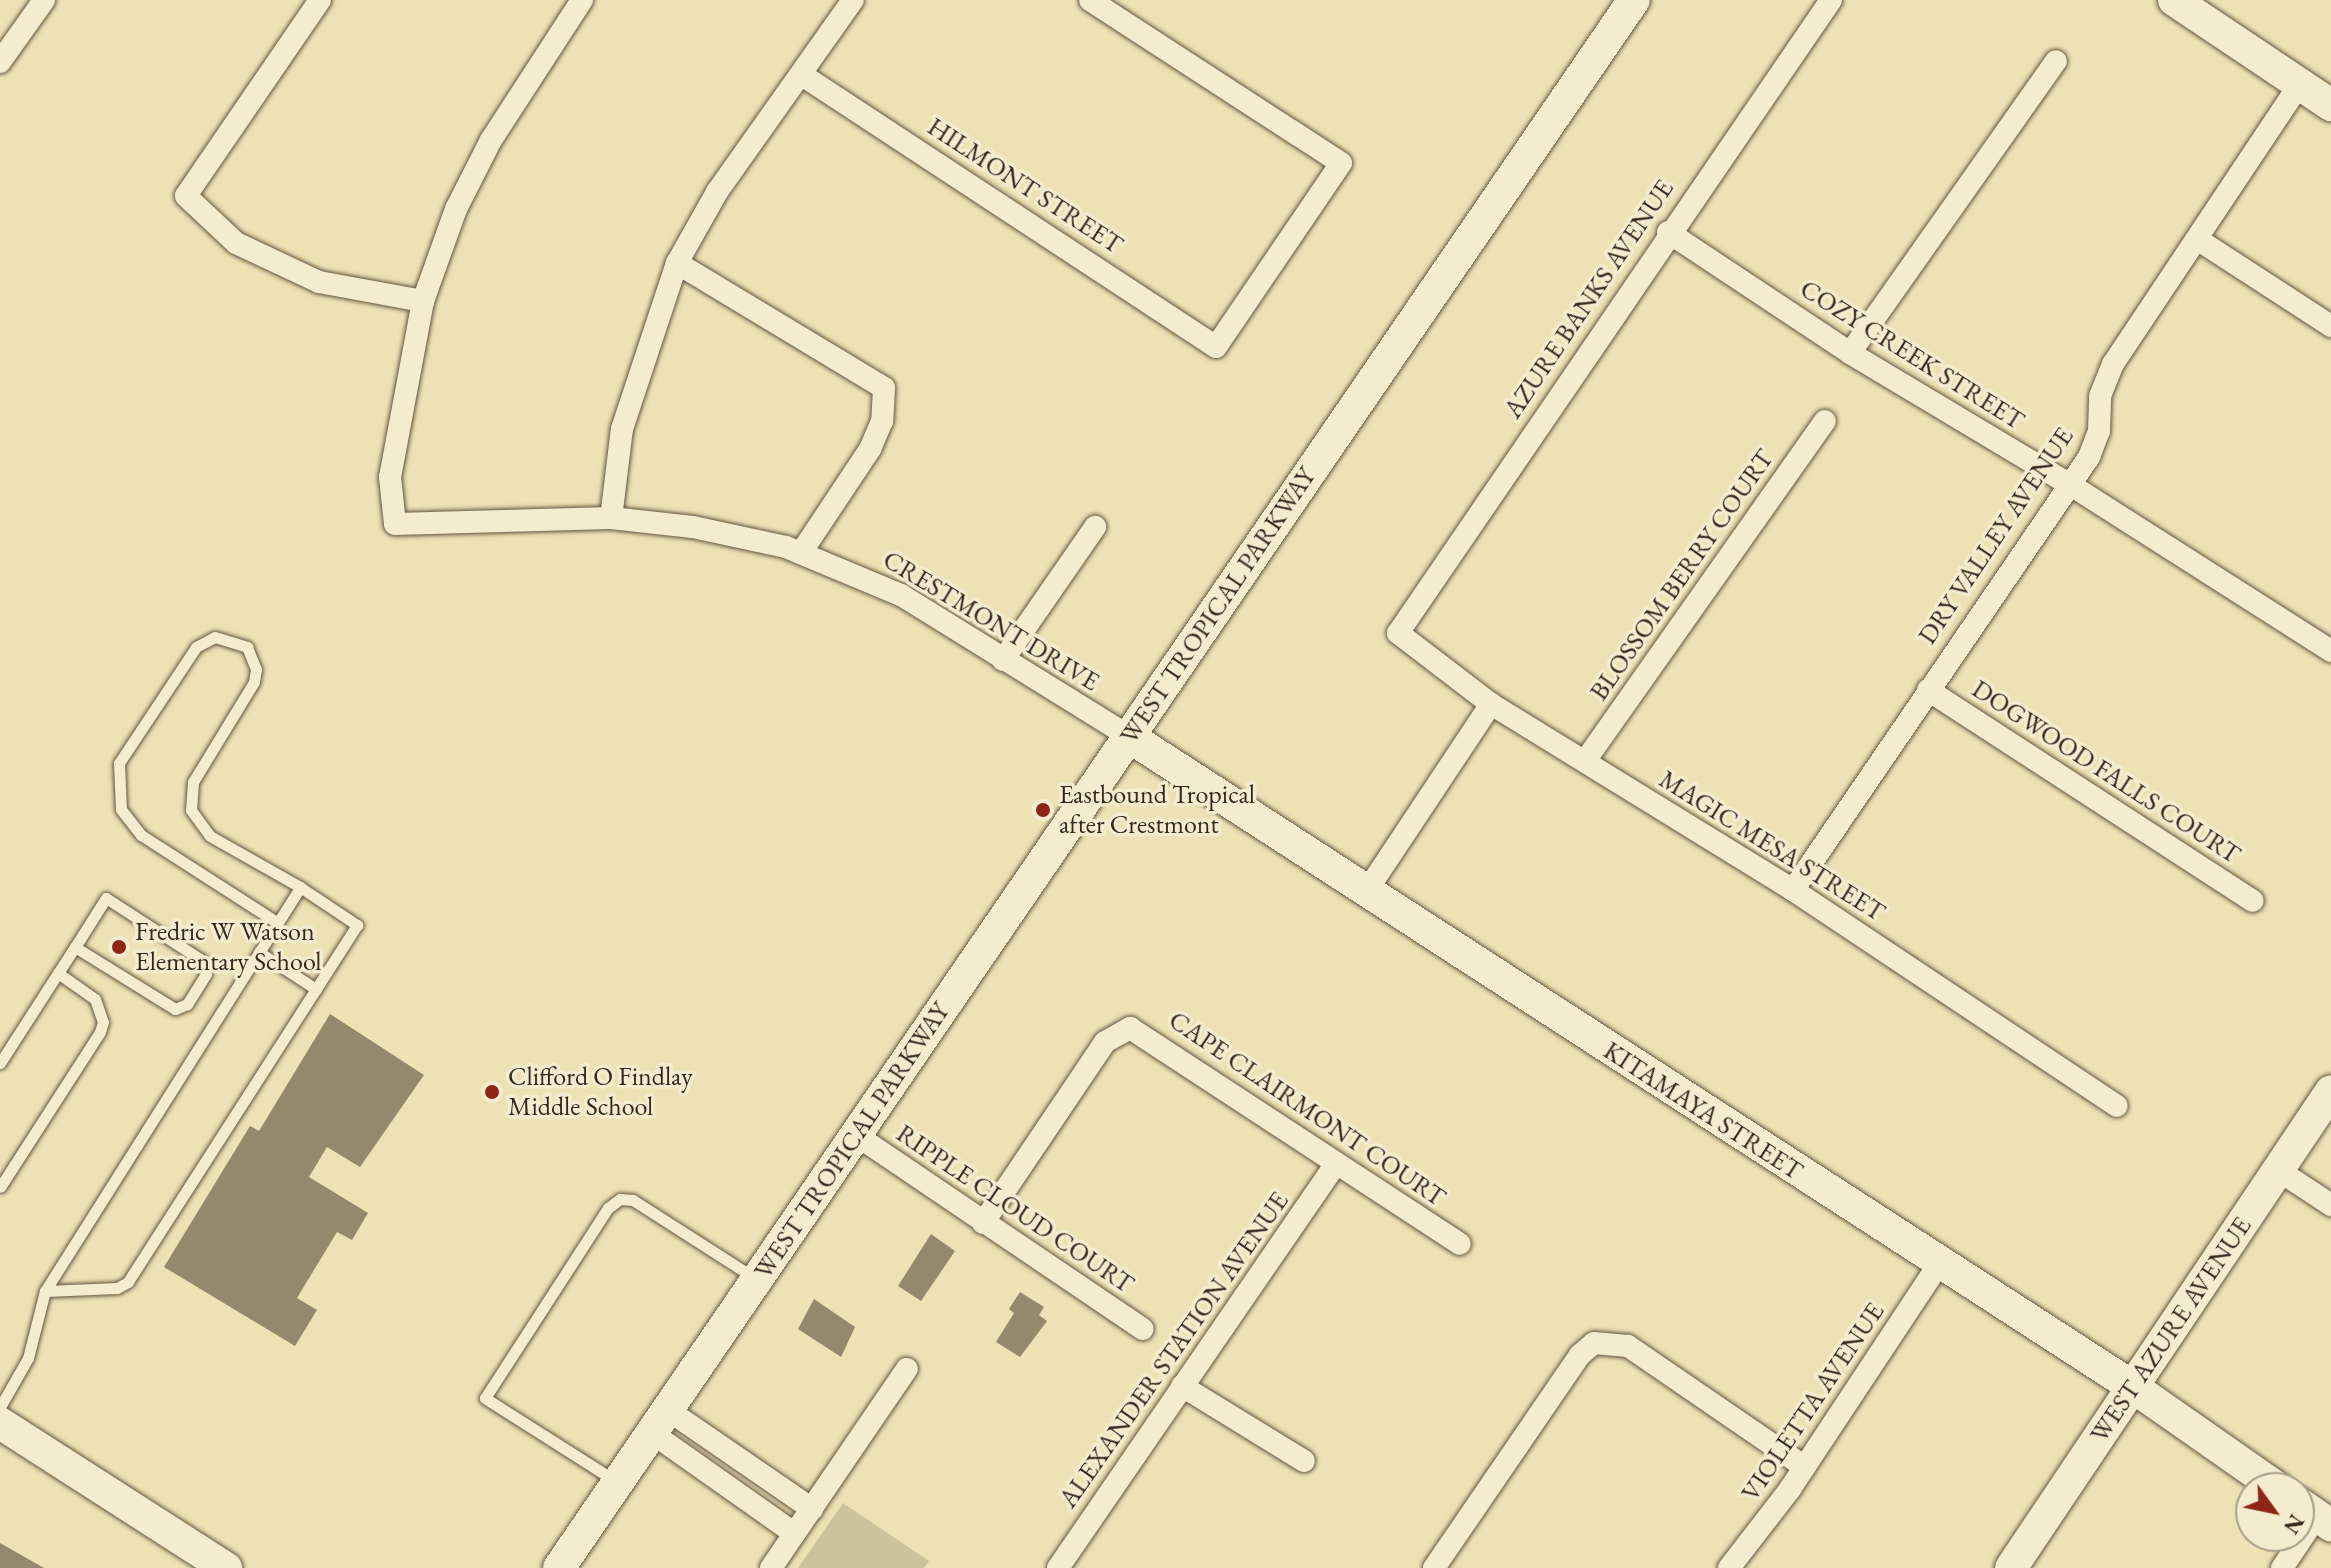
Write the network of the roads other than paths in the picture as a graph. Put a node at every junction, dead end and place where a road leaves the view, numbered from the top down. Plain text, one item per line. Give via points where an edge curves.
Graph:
1 (44, 0) edge
2 (320, 0) edge
3 (582, 0) edge
4 (853, 0) edge
5 (1090, 0) edge
6 (1634, 0) edge
7 (1831, 0) edge
8 (2174, 0) edge
9 (2056, 61) dead end
10 (0, 62) edge
11 (802, 75) junction
12 (2300, 84) junction
13 (2331, 105) edge
14 (1668, 232) junction
15 (2197, 239) junction
16 (677, 263) junction
17 (423, 301) junction
18 (2331, 326) edge
19 (1850, 353) junction
20 (1825, 421) dead end
21 (2069, 484) junction
22 (611, 518) junction
23 (1095, 527) dead end
24 (801, 553) junction
25 (1398, 633) joint
26 (2331, 651) edge
27 (1003, 660) junction
28 (1928, 690) junction
29 (1491, 704) junction
30 (1128, 736) junction
31 (1585, 761) junction
32 (300, 887) junction
33 (1793, 890) junction
34 (1366, 892) junction
35 (2253, 901) dead end
36 (278, 923) junction
37 (75, 947) junction
38 (259, 952) junction
39 (58, 973) junction
40 (316, 989) junction
41 (0, 1063) edge
42 (2331, 1091) edge
43 (2117, 1106) dead end
44 (856, 1135) junction
45 (1336, 1164) junction
46 (2278, 1170) junction
47 (0, 1187) edge
48 (2331, 1205) edge
49 (983, 1223) junction
50 (1460, 1244) dead end
51 (1939, 1264) junction
52 (757, 1280) junction
53 (45, 1291) junction
54 (1142, 1329) dead end
55 (907, 1369) dead end
56 (1182, 1386) junction
57 (2133, 1387) junction
58 (0, 1407) edge
59 (660, 1422) junction
60 (0, 1423) edge
61 (1304, 1461) dead end
62 (1805, 1467) junction
63 (2254, 1472) edge
64 (618, 1482) junction
65 (812, 1509) junction
66 (2316, 1515) edge
67 (794, 1533) junction
68 (226, 1568) edge
69 (559, 1568) edge
70 (771, 1568) edge
71 (1058, 1568) edge
72 (1434, 1568) edge
73 (1729, 1568) edge
74 (2011, 1568) edge
75 (2282, 1568) edge

1 - 10 street
2 - 17 street via 186,196 236,243 319,282
3 - 17 street via 491,140 456,209
4 - 11 street
5 - 11 street, HILMONT STREET via 1341,163 1216,347
6 - 30 main road, WEST TROPICAL PARKWAY
7 - 14 street, AZURE BANKS AVENUE
8 - 12 main road
9 - 19 street
11 - 16 street via 717,192
12 - 13 main road
12 - 15 street, DRY VALLEY AVENUE
14 - 19 street, COZY CREEK STREET
14 - 25 street, AZURE BANKS AVENUE
15 - 18 street
15 - 21 street, DRY VALLEY AVENUE via 2113,364 2100,396 2099,431 2089,457
16 - 22 street via 622,429
16 - 24 street via 884,388 882,421 870,449
17 - 22 street, CRESTMONT DRIVE via 390,477 395,524
19 - 21 street, COZY CREEK STREET
20 - 31 street, BLOSSOM BERRY COURT
21 - 26 street, COZY CREEK STREET
21 - 28 street, DRY VALLEY AVENUE
22 - 24 street, CRESTMONT DRIVE via 693,527
23 - 27 street
24 - 27 street, CRESTMONT DRIVE via 901,595
25 - 29 street, MAGIC MESA STREET
27 - 30 street, CRESTMONT DRIVE
28 - 33 street, DRY VALLEY AVENUE
28 - 35 street, DOGWOOD FALLS COURT
29 - 31 street, MAGIC MESA STREET
29 - 34 street
30 - 34 main road, KITAMAYA STREET
30 - 44 main road, WEST TROPICAL PARKWAY
31 - 33 street, MAGIC MESA STREET
32 - 36 lane
32 - 36 lane via 210,836 191,810 193,782 254,682 256,669 247,647 215,637 196,647 119,763 121,809 141,835
32 - 40 lane via 357,925
33 - 43 street, MAGIC MESA STREET
34 - 51 main road, KITAMAYA STREET
36 - 38 lane
37 - 37 lane via 106,898 203,961 206,974 187,1004 175,1009
37 - 39 lane
38 - 40 lane
38 - 53 lane
39 - 41 lane
39 - 47 lane via 95,999 103,1022
40 - 53 lane via 128,1282 117,1288
42 - 46 main road, WEST AZURE AVENUE
44 - 49 street, RIPPLE CLOUD COURT
44 - 52 main road, WEST TROPICAL PARKWAY
45 - 49 street, CAPE CLAIRMONT COURT via 1130,1028 1105,1042
45 - 50 street, CAPE CLAIRMONT COURT
45 - 56 street, ALEXANDER STATION AVENUE
46 - 48 street
46 - 57 main road, WEST AZURE AVENUE
49 - 54 street, RIPPLE CLOUD COURT
51 - 57 main road, KITAMAYA STREET
51 - 62 street, VIOLETTA AVENUE
52 - 59 main road, WEST TROPICAL PARKWAY
52 - 64 lane via 633,1200 620,1199 608,1208 485,1398
53 - 58 lane via 28,1358
55 - 65 street
56 - 61 street
56 - 71 street, ALEXANDER STATION AVENUE
57 - 63 main road, KITAMAYA STREET
57 - 74 main road, WEST AZURE AVENUE
59 - 64 main road, WEST TROPICAL PARKWAY
59 - 65 street
59 - 67 street
60 - 68 main road
62 - 72 street via 1628,1346 1602,1342 1580,1355
62 - 73 street, VIOLETTA AVENUE
64 - 69 main road, WEST TROPICAL PARKWAY
65 - 67 street
66 - 75 street
67 - 70 street

